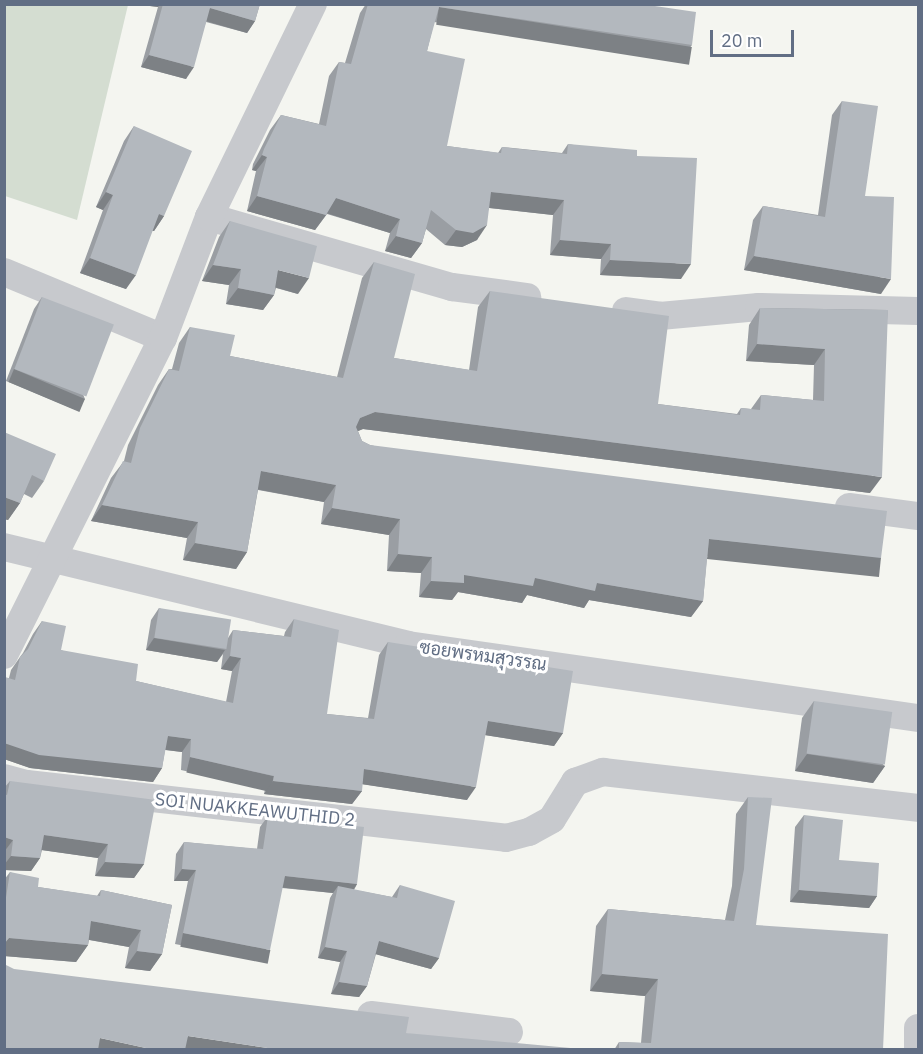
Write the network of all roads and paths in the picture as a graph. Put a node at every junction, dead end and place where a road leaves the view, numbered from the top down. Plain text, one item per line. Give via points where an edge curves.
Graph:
1 (313, 4) edge
2 (209, 217) junction
3 (4, 272) edge
4 (556, 301) edge
5 (602, 308) edge
6 (918, 311) edge
7 (163, 338) junction
8 (824, 504) edge
9 (918, 516) edge
10 (4, 547) edge
11 (55, 556) junction
12 (11, 624) edge
13 (4, 655) edge
14 (918, 718) edge
15 (4, 778) edge
16 (918, 808) edge
17 (345, 1012) edge
18 (918, 1028) edge
19 (509, 1032) dead end
20 (918, 1050) edge

1 - 2 street
2 - 4 street via 452,287
2 - 7 street
3 - 7 street
5 - 6 street via 660,316 759,307
7 - 11 street
8 - 9 street
10 - 11 street, ซอยพรหมสุวรรณ
11 - 12 street
11 - 14 street, ซอยพรหมสุวรรณ via 408,645
12 - 13 street
15 - 16 street, SOI NUAKKEAWUTHID 2 via 27,784 506,838 529,832 552,819 575,782 603,772
17 - 19 street
18 - 20 street

